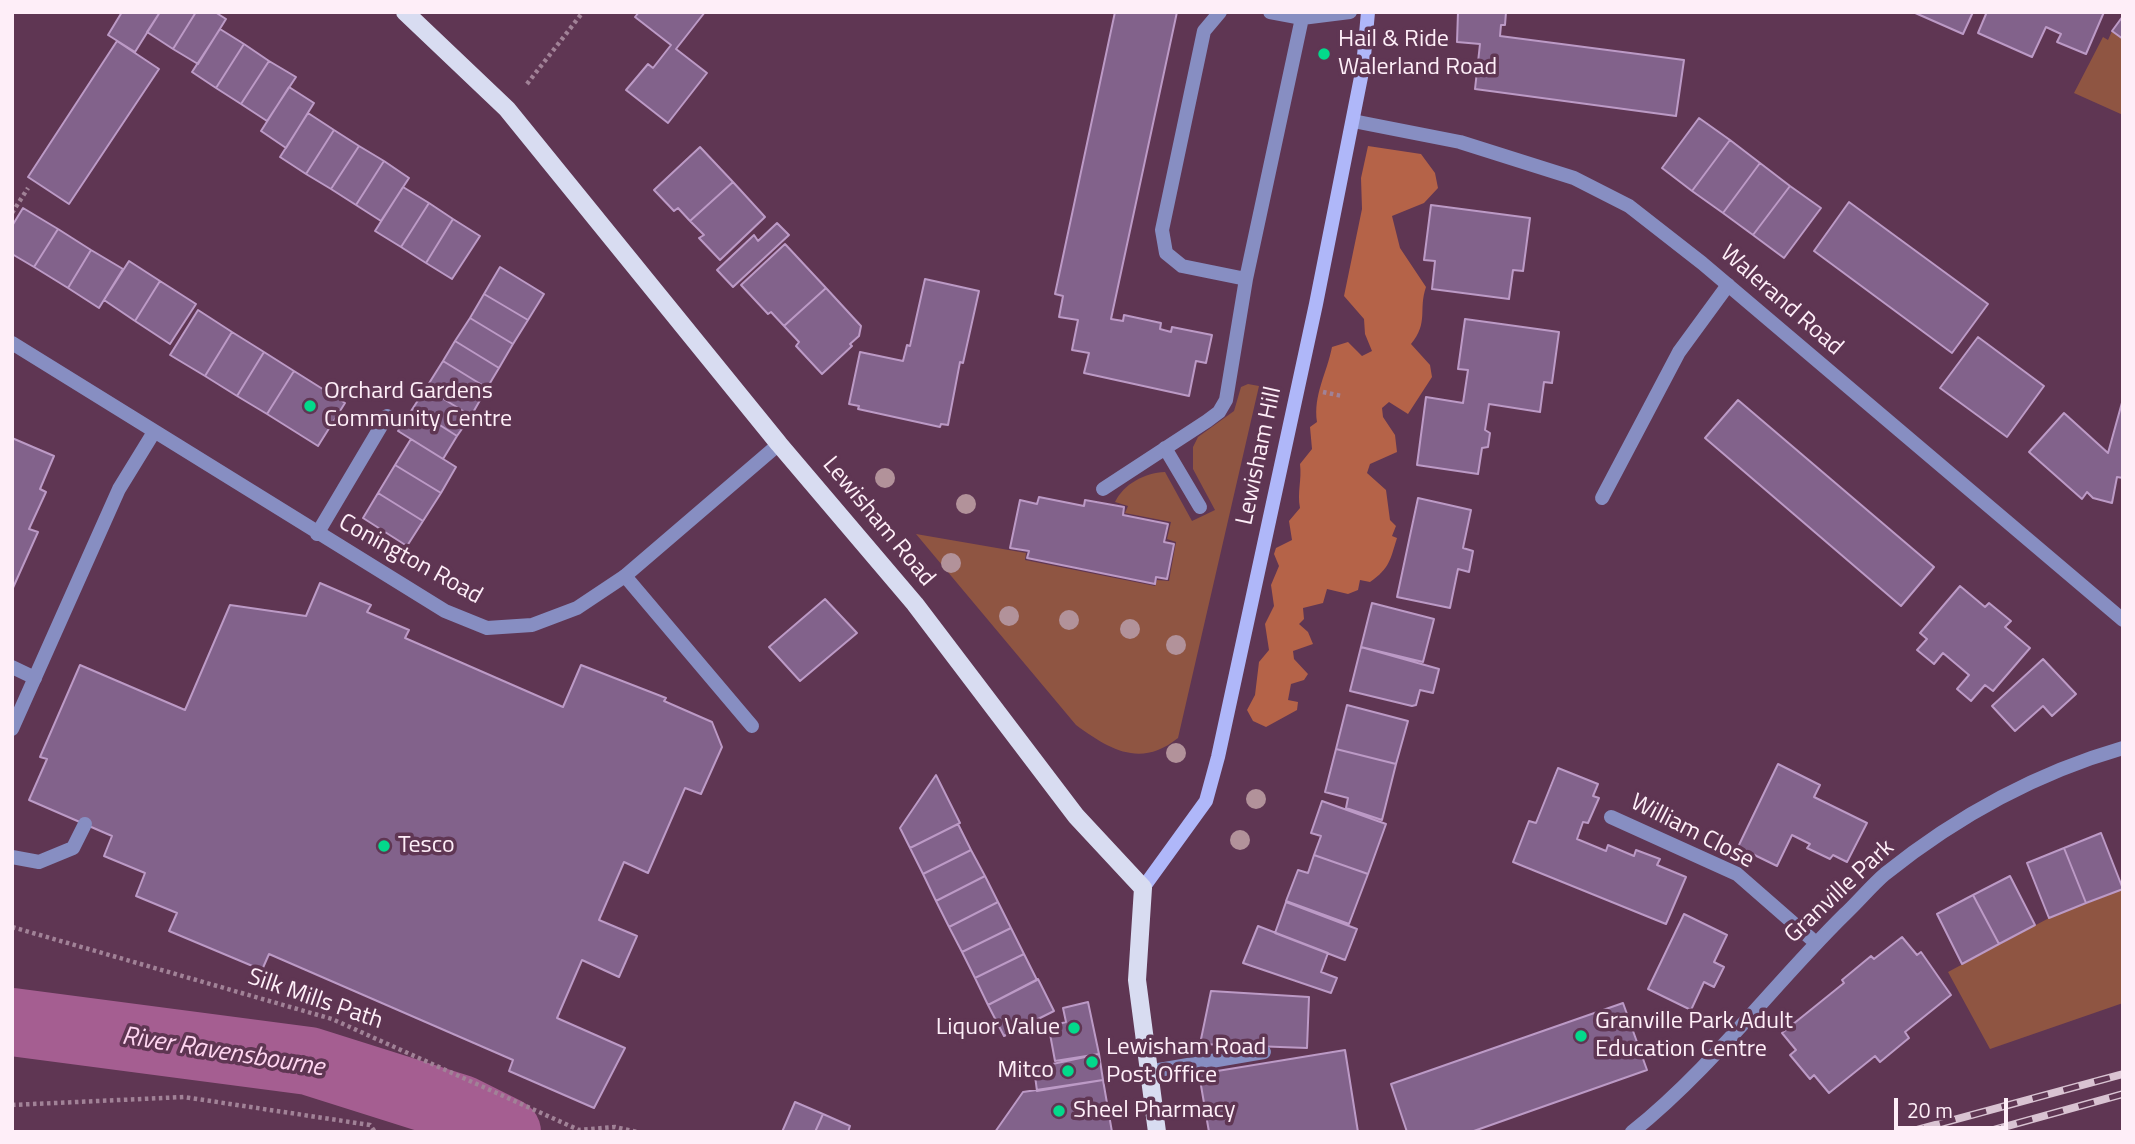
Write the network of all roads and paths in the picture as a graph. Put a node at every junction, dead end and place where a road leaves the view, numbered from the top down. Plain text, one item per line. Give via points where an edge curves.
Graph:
1 (405, 12) edge
2 (583, 12) edge
3 (1220, 12) edge
4 (1270, 12) edge
5 (1350, 12) edge
6 (1368, 12) edge
7 (1302, 18) junction
8 (527, 84) dead end
9 (1353, 121) junction
10 (28, 188) dead end
11 (12, 213) edge
12 (1246, 279) junction
13 (1728, 285) junction
14 (12, 343) edge
15 (1326, 393) dead end
16 (1342, 396) dead end
17 (387, 416) dead end
18 (154, 432) junction
19 (779, 444) junction
20 (1165, 448) junction
21 (1103, 488) dead end
22 (1602, 498) dead end
23 (1200, 507) dead end
24 (317, 534) junction
25 (625, 576) junction
26 (2123, 620) edge
27 (12, 667) edge
28 (35, 678) junction
29 (752, 726) dead end
30 (12, 729) edge
31 (2123, 748) edge
32 (1611, 817) dead end
33 (85, 824) dead end
34 (12, 857) edge
35 (1143, 888) junction
36 (12, 928) edge
37 (1816, 943) junction
38 (1264, 1052) dead end
39 (1147, 1072) junction
40 (12, 1105) edge
41 (577, 1131) edge
42 (375, 1132) edge
43 (638, 1132) edge
44 (1157, 1132) edge
45 (1632, 1132) edge

1 - 19 main road, Lewisham Road via 507,109
2 - 8 path
3 - 12 street via 1204,31 1162,230 1166,253 1182,266
4 - 7 street
5 - 7 street
6 - 9 street, Lewisham Hill
7 - 12 street
9 - 13 street, Walerand Road via 1460,142 1574,178 1629,206
9 - 35 street, Lewisham Hill via 1218,757 1206,800
10 - 11 path
12 - 20 street via 1226,400 1219,412
13 - 22 street via 1679,352
13 - 26 street, Walerand Road
14 - 18 street, Conington Road
15 - 16 path
17 - 24 street
18 - 24 street, Conington Road
18 - 28 street via 119,489
19 - 25 street, Conington Road
19 - 35 main road, Lewisham Road via 915,604 1076,816
20 - 21 street
20 - 23 street
24 - 25 street, Conington Road via 445,611 486,628 532,625 577,608
25 - 29 street
27 - 28 street
28 - 30 street
31 - 37 street, Granville Park via 2071,763 1959,818 1884,875
32 - 37 street, William Close via 1737,874
33 - 34 street via 74,848 39,862
35 - 39 main road via 1137,980
36 - 41 path, Silk Mills Path via 332,1019
37 - 45 street, Granville Park via 1665,1105
38 - 39 street
39 - 44 main road
40 - 42 path via 184,1097 370,1125
41 - 43 path, Silk Mills Path via 615,1127

